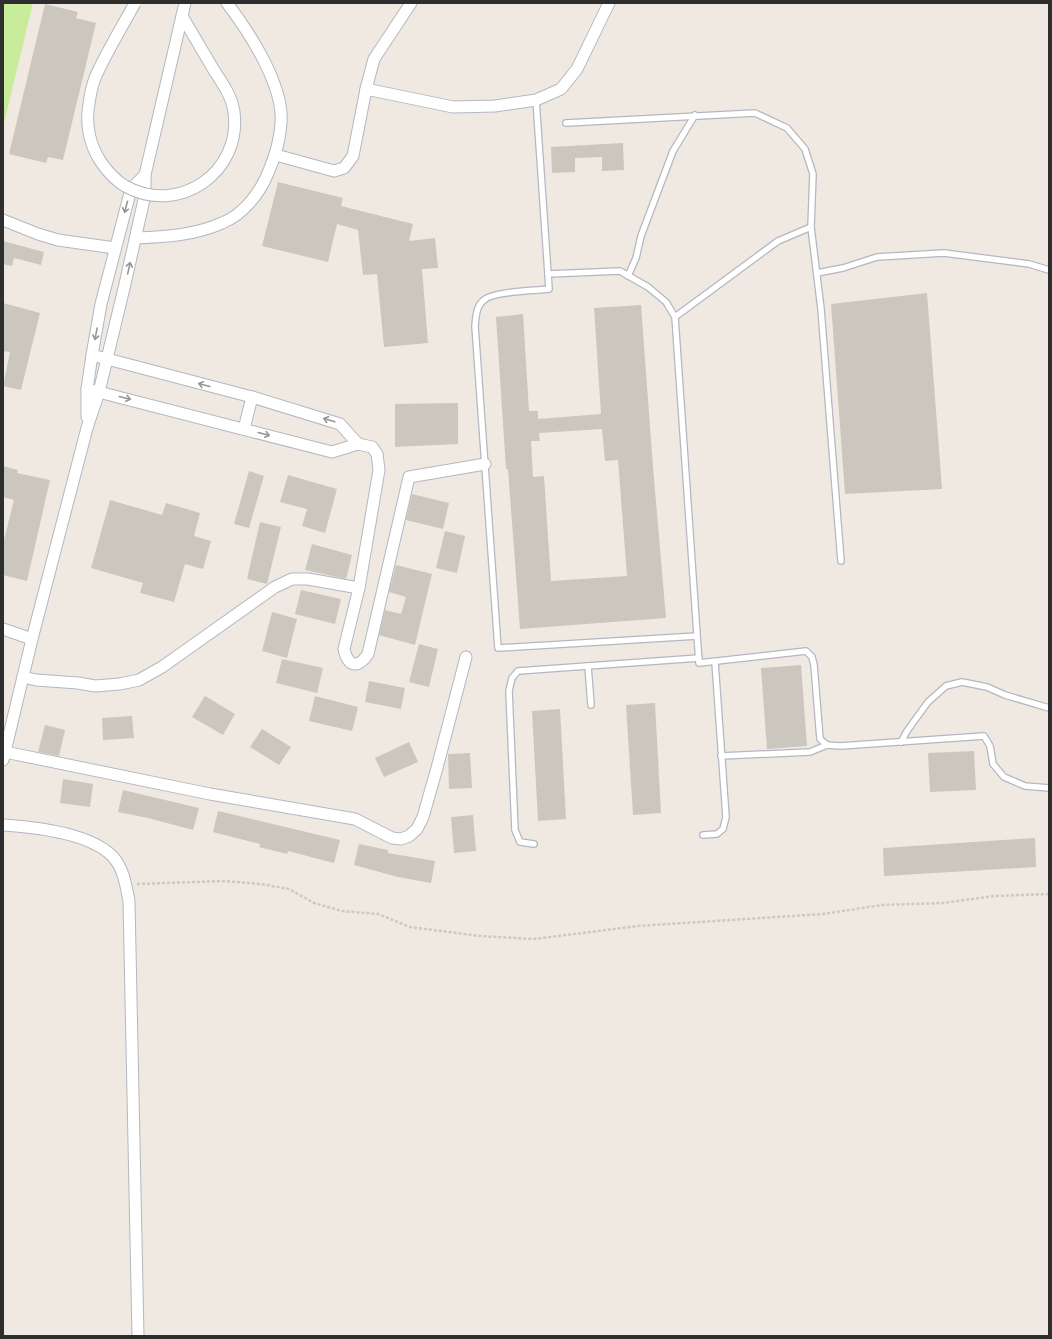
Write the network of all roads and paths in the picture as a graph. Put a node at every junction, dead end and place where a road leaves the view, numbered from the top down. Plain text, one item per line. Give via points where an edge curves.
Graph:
1 (135, 3) edge
2 (186, 3) edge
3 (227, 3) edge
4 (411, 3) edge
5 (610, 3) edge
6 (182, 16) junction
7 (366, 89) junction
8 (536, 100) junction
9 (696, 115) junction
10 (566, 123) dead end
11 (276, 155) junction
12 (145, 174) junction
13 (3, 220) edge
14 (811, 227) junction
15 (136, 238) junction
16 (115, 248) junction
17 (1049, 270) edge
18 (817, 273) junction
19 (548, 274) junction
20 (628, 276) junction
21 (107, 280) junction
22 (125, 284) junction
23 (675, 317) junction
24 (92, 355) junction
25 (106, 359) junction
26 (87, 388) junction
27 (99, 392) junction
28 (252, 397) junction
29 (87, 428) junction
30 (244, 429) junction
31 (358, 444) junction
32 (485, 464) junction
33 (841, 561) dead end
34 (358, 588) junction
35 (3, 629) edge
36 (697, 636) junction
37 (32, 639) junction
38 (466, 657) dead end
39 (699, 658) junction
40 (715, 662) junction
41 (588, 666) junction
42 (23, 677) junction
43 (591, 706) dead end
44 (1049, 708) edge
45 (901, 742) junction
46 (828, 745) junction
47 (4, 756) edge
48 (722, 756) junction
49 (1049, 788) edge
50 (3, 825) edge
51 (703, 835) dead end
52 (534, 844) dead end
53 (126, 884) junction
54 (1049, 894) edge
55 (138, 1336) edge

1 - 6 street, bridge via 95,79 88,106 88,126 90,140 97,156 108,171 123,185 152,195 166,196 186,192 202,184 218,170 229,151 234,132 234,112 228,93
2 - 6 street
3 - 11 street via 264,62 279,97 282,122
4 - 7 street via 374,59
5 - 8 street via 577,69 561,89
6 - 12 street
7 - 8 street via 453,107 495,106
7 - 11 street via 353,156 344,168 334,171
8 - 19 lane
9 - 10 lane
9 - 14 lane via 755,113 787,128 805,149 813,174
9 - 20 lane via 673,151
11 - 15 street via 263,185 244,208 224,223 200,232 178,236
12 - 15 street via 145,195
12 -> 16 street via 131,189
13 - 16 street via 58,240
14 - 18 lane
14 - 23 lane via 778,241
22 -> 15 street
16 - 21 street
17 - 18 lane via 1029,264 944,253 877,257
18 - 33 lane
19 - 20 lane via 620,271
19 - 32 lane via 549,289 492,295 483,300 477,310 475,326
20 - 23 lane via 648,287 666,302
21 - 22 street
21 -> 24 street
22 - 25 street
23 - 36 lane
24 - 25 street
24 - 26 street
25 - 27 street
28 -> 25 street
26 - 27 street
26 - 29 street
27 - 29 street
27 -> 30 street
28 - 30 street
31 -> 28 street via 340,424
29 - 37 street
30 -> 31 street via 332,452
31 - 34 street via 372,448 377,454 379,470
32 - 34 street via 409,477 368,654 363,661 353,664 346,658 344,649
32 - 36 lane via 498,648
34 - 42 street via 308,579 292,579 275,587 162,667 139,680 96,686
35 - 37 street
36 - 39 lane
37 - 42 street
38 - 47 street via 423,817 417,829 401,839 392,838 355,819
39 - 40 lane via 699,663
39 - 41 lane
40 - 46 lane via 806,651 812,657 814,665 820,739
40 - 48 lane
41 - 43 lane
41 - 52 lane via 518,671 512,678 509,691 515,830 520,842
42 - 47 street
44 - 45 lane via 987,687 962,682 946,686 928,702
45 - 46 lane
45 - 49 lane via 984,736 990,746 993,764 1004,777 1025,786
46 - 48 lane via 810,752
48 - 51 lane via 726,816 723,830 717,834
50 - 53 street via 50,830 103,848 115,859
53 - 54 path via 224,880 261,884 289,889 314,903 342,911 378,914 410,927 480,936 534,939 638,926 823,914 994,896
53 - 55 street via 129,901

